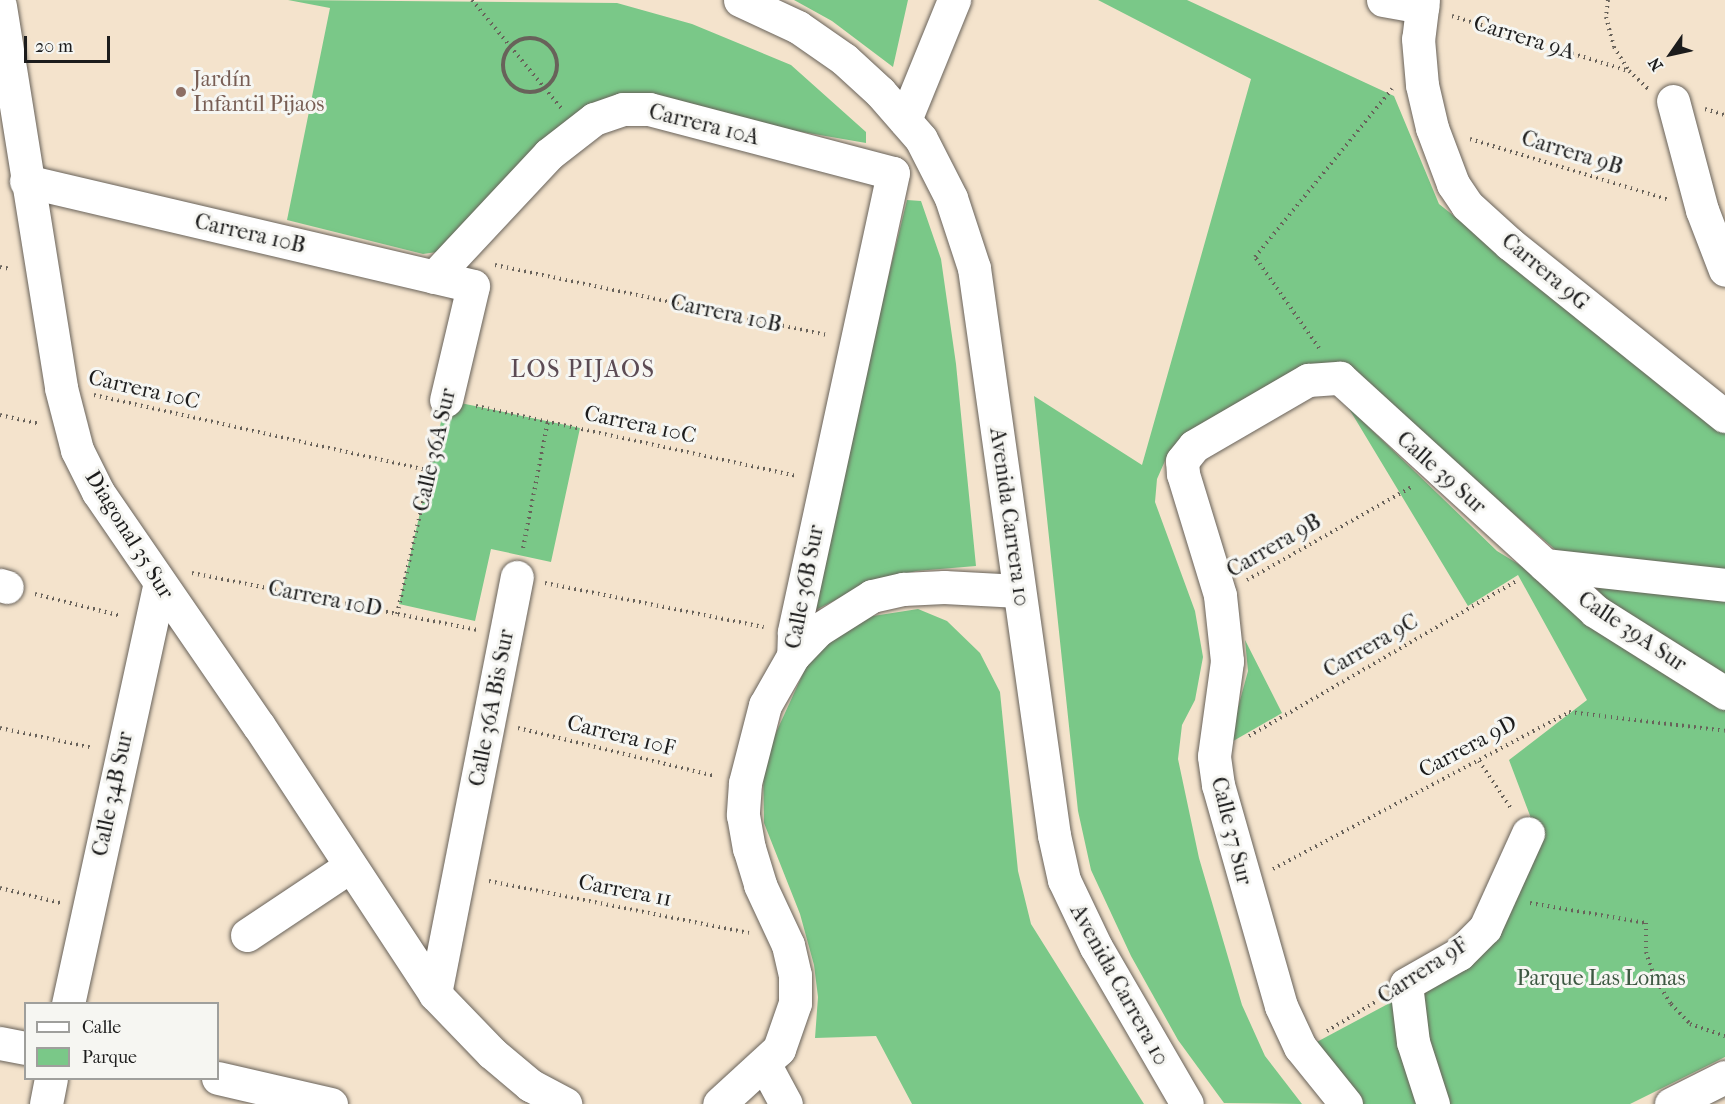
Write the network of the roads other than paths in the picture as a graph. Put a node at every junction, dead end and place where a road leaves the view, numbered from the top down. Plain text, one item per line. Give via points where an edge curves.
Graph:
1 (740, 0) edge
2 (954, 0) edge
3 (1383, 0) edge
4 (0, 6) edge
5 (1421, 15) edge
6 (1673, 100) road end
7 (905, 120) junction
8 (893, 173) joint
9 (26, 181) junction
10 (444, 267) junction
11 (1725, 270) edge
12 (473, 286) joint
13 (446, 400) road end
14 (1725, 416) edge
15 (1189, 502) joint
16 (1545, 565) junction
17 (517, 577) road end
18 (159, 585) junction
19 (1725, 585) edge
20 (1019, 591) junction
21 (794, 644) junction
22 (1725, 693) edge
23 (1528, 833) road end
24 (349, 867) junction
25 (247, 934) dead end
26 (435, 994) junction
27 (68, 1002) edge
28 (0, 1043) edge
29 (24, 1048) edge
30 (765, 1065) junction
31 (1725, 1077) edge
32 (219, 1078) edge
33 (51, 1080) edge
34 (46, 1104) edge
35 (331, 1104) edge
36 (565, 1104) edge
37 (719, 1104) edge
38 (786, 1104) edge
39 (1188, 1104) edge
40 (1346, 1104) edge
41 (1432, 1104) edge
42 (1671, 1104) edge

1 - 7 street, Avenida Carrera 10 via 798,27 844,59
2 - 7 street
3 - 5 street
4 - 9 street, Diagonal 35 Sur
5 - 14 street, Carrera 9G via 1422,86 1432,128 1453,184 1467,205
6 - 11 street via 1702,210
7 - 20 street, Avenida Carrera 10 via 939,168 974,268
8 - 10 street, Carrera 10A via 649,109 623,109 579,129 549,154
8 - 21 street, Calle 36B Sur
9 - 10 street, Carrera 10B
9 - 18 street, Diagonal 35 Sur via 61,388 82,460 98,492
10 - 12 street, Carrera 10B
12 - 13 street, Calle 36A Sur
15 - 16 street, Calle 39 Sur via 1182,461 1194,446 1298,385 1340,378 1438,472
15 - 40 street, Calle 37 Sur via 1220,595 1226,680 1214,756 1243,885 1281,1006 1300,1047
16 - 19 street
16 - 22 street, Calle 39A Sur via 1595,611
17 - 26 street, Calle 36A Bis Sur
18 - 24 street, Diagonal 35 Sur via 259,726
18 - 27 street, Calle 34B Sur
20 - 21 street via 944,587 903,589 872,596
20 - 39 street, Avenida Carrera 10 via 1064,880 1096,947
21 - 30 street, Calle 36B Sur via 765,705 744,783 743,815 749,849 795,975 795,1003 782,1042
23 - 41 street, Carrera 9F via 1485,928 1459,954 1406,984 1413,1042
24 - 25 street
24 - 26 street, Diagonal 35 Sur
26 - 36 street, Diagonal 35 Sur via 499,1059 530,1085
28 - 29 street
30 - 37 street, Calle 36B Sur
30 - 38 street
31 - 42 street
32 - 35 street
33 - 34 street

